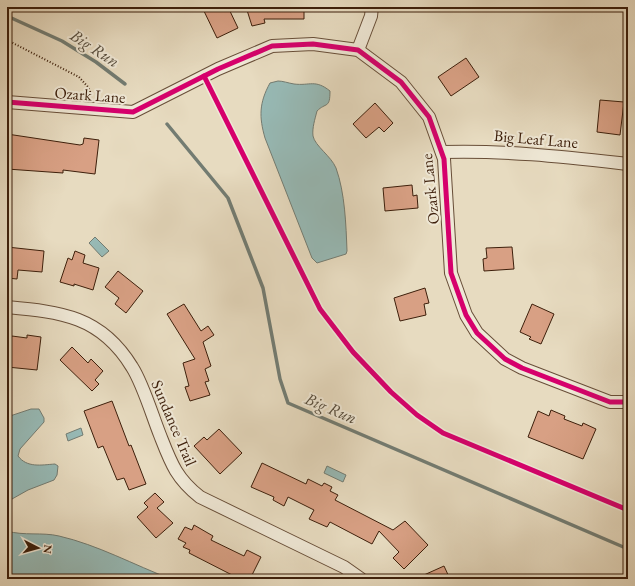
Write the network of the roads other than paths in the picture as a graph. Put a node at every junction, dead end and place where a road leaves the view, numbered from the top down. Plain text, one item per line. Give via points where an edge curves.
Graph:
1 (372, 7) edge
2 (358, 50) junction
3 (7, 102) edge
4 (442, 152) junction
5 (628, 164) edge
6 (7, 307) edge
7 (628, 402) edge
8 (361, 579) edge

1 - 2 street
2 - 3 street, Ozark Lane via 313,44 272,46 218,69 133,112
2 - 4 street, Ozark Lane via 401,82 429,117
4 - 5 street, Big Leaf Lane via 526,153
4 - 7 street, Ozark Lane via 451,273 466,315 477,333 505,359 522,368 610,402
6 - 8 street, Sundance Trail via 59,313 80,319 104,334 133,368 173,467 186,486 200,497 344,567

